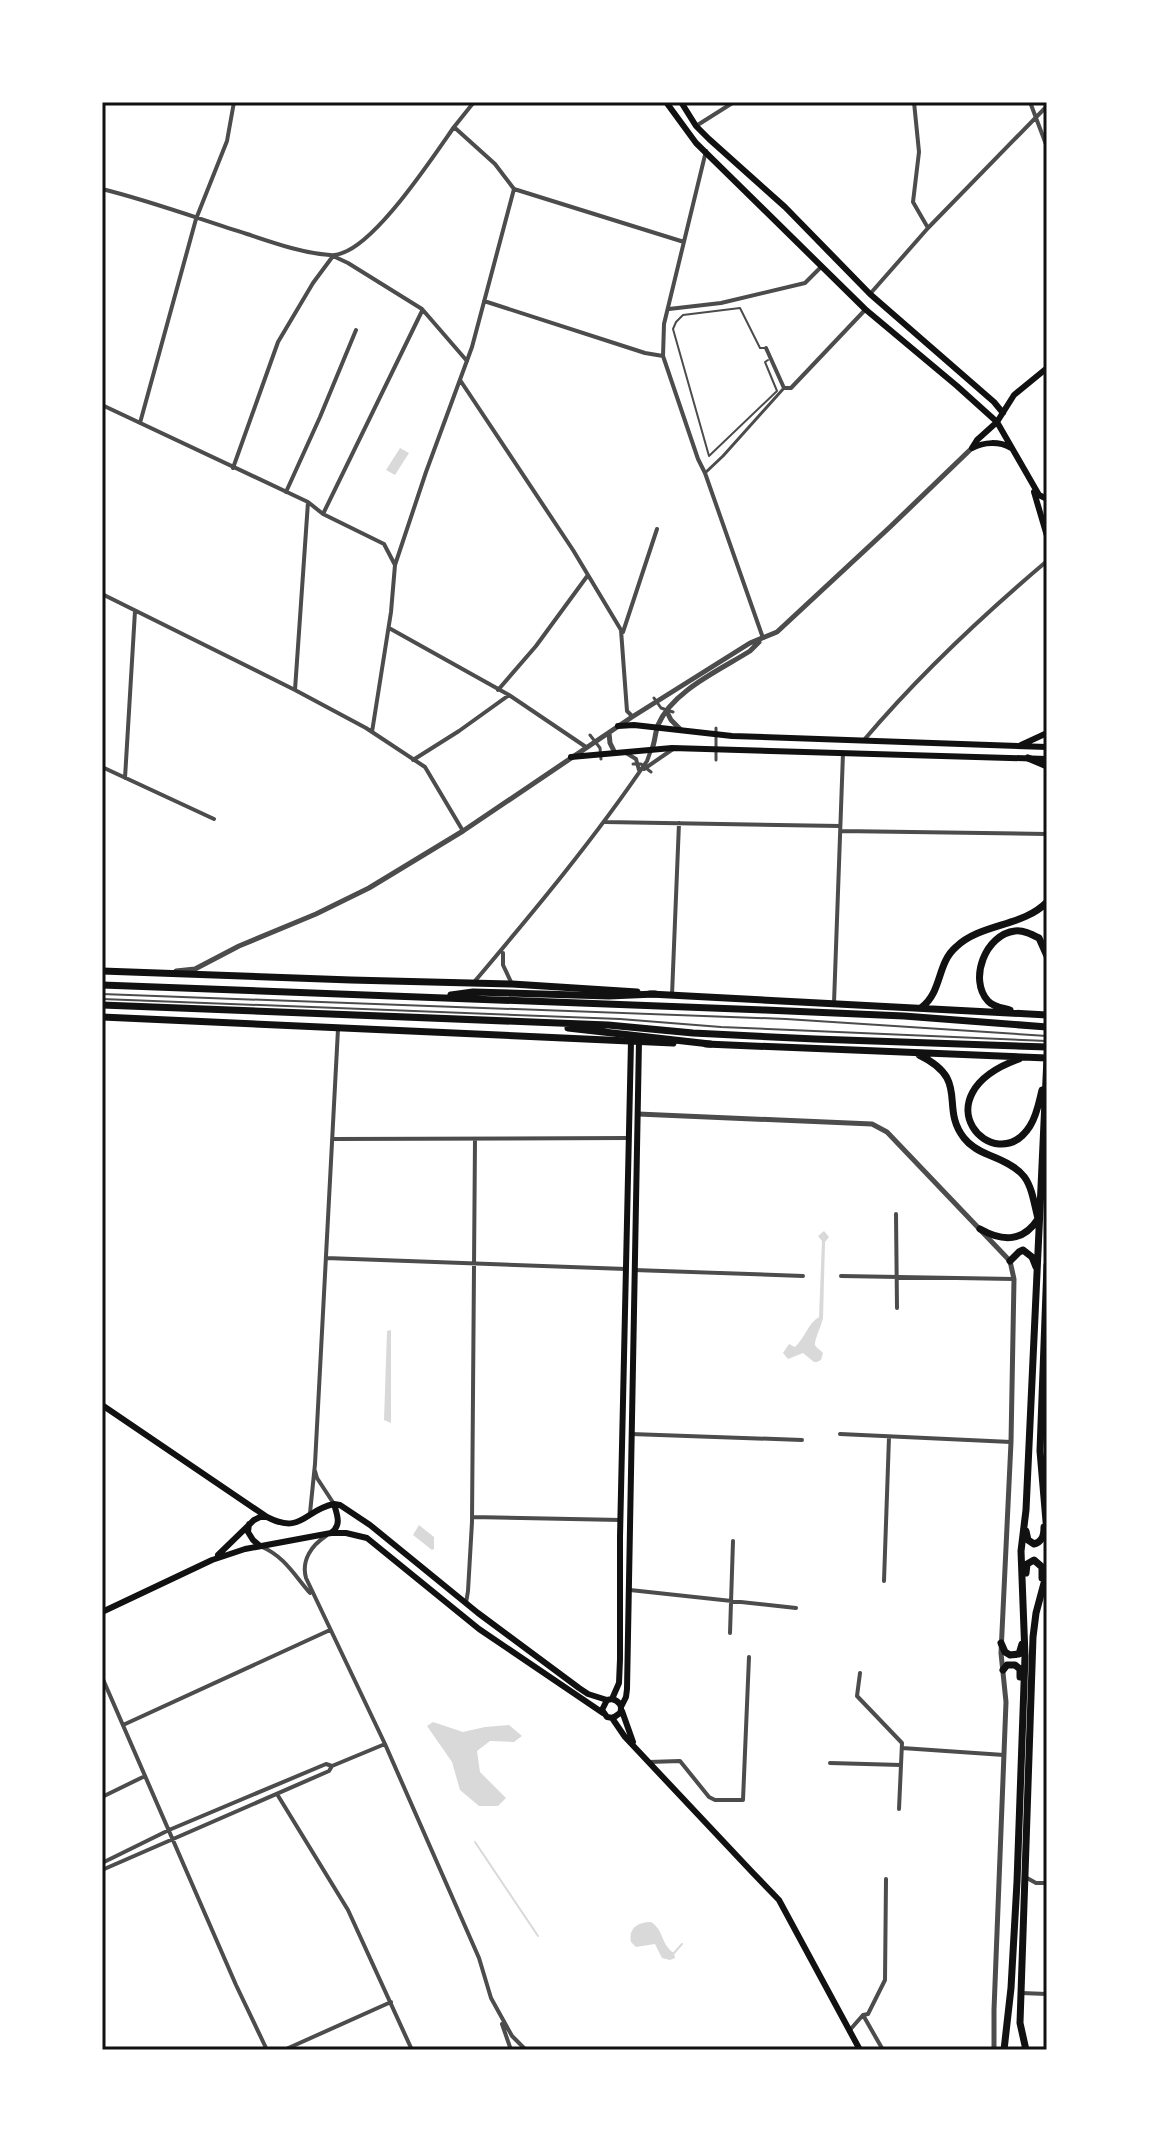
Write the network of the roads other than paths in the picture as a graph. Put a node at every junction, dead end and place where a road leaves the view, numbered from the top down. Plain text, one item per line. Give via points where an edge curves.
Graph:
1 (234, 102) edge
2 (474, 102) edge
3 (666, 102) edge
4 (681, 102) edge
5 (734, 102) edge
6 (914, 102) edge
7 (1030, 102) edge
8 (1047, 106) edge
9 (1035, 117) junction
10 (696, 126) junction
11 (454, 127) junction
12 (709, 139) junction
13 (1047, 147) edge
14 (706, 151) junction
15 (102, 189) edge
16 (514, 189) junction
17 (196, 219) junction
18 (928, 228) junction
19 (684, 242) junction
20 (333, 256) junction
21 (822, 266) junction
22 (870, 294) junction
23 (484, 301) junction
24 (422, 309) junction
25 (669, 309) junction
26 (865, 309) junction
27 (356, 330) dead end
28 (766, 348) joint
29 (663, 356) junction
30 (771, 358) junction
31 (467, 361) junction
32 (1047, 368) edge
33 (460, 380) junction
34 (784, 388) junction
35 (102, 405) edge
36 (1003, 413) junction
37 (997, 422) junction
38 (140, 423) junction
39 (972, 448) junction
40 (1014, 450) junction
41 (233, 468) junction
42 (705, 473) junction
43 (1030, 481) junction
44 (286, 492) junction
45 (1047, 499) edge
46 (308, 502) junction
47 (323, 514) junction
48 (657, 529) dead end
49 (1047, 536) edge
50 (1047, 561) edge
51 (395, 565) junction
52 (588, 575) junction
53 (102, 594) edge
54 (135, 611) junction
55 (389, 628) junction
56 (622, 635) junction
57 (763, 638) junction
58 (295, 690) junction
59 (498, 690) junction
60 (509, 695) junction
61 (655, 700) junction
62 (669, 711) junction
63 (632, 717) junction
64 (618, 726) junction
65 (657, 728) junction
66 (685, 731) junction
67 (716, 731) junction
68 (372, 732) junction
69 (610, 732) junction
70 (1047, 733) edge
71 (593, 738) junction
72 (864, 740) junction
73 (586, 747) junction
74 (1014, 747) junction
75 (1047, 747) edge
76 (675, 748) junction
77 (652, 749) junction
78 (716, 749) junction
79 (844, 752) junction
80 (625, 753) junction
81 (615, 754) junction
82 (571, 757) junction
83 (601, 757) junction
84 (1028, 758) junction
85 (1047, 759) edge
86 (413, 760) junction
87 (716, 760) dead end
88 (640, 766) junction
89 (1047, 766) edge
90 (102, 767) edge
91 (651, 772) dead end
92 (125, 778) junction
93 (214, 819) dead end
94 (605, 822) junction
95 (679, 823) junction
96 (840, 828) junction
97 (463, 831) junction
98 (1047, 834) edge
99 (1047, 902) edge
100 (504, 950) junction
101 (1047, 956) edge
102 (102, 971) edge
103 (167, 972) junction
104 (474, 983) junction
105 (512, 984) junction
106 (102, 985) edge
107 (655, 994) junction
108 (672, 995) junction
109 (102, 996) edge
110 (441, 998) junction
111 (834, 1003) junction
112 (102, 1005) edge
113 (922, 1007) junction
114 (1020, 1013) junction
115 (1047, 1015) edge
116 (102, 1017) edge
117 (539, 1023) junction
118 (1047, 1027) edge
119 (338, 1029) junction
120 (1047, 1036) edge
121 (635, 1041) junction
122 (710, 1044) junction
123 (1047, 1044) edge
124 (913, 1053) junction
125 (1025, 1057) junction
126 (1047, 1058) edge
127 (1046, 1081) edge
128 (634, 1114) junction
129 (633, 1138) junction
130 (332, 1139) junction
131 (475, 1139) junction
132 (896, 1214) dead end
133 (1038, 1219) junction
134 (980, 1229) junction
135 (326, 1258) junction
136 (1010, 1261) junction
137 (475, 1265) junction
138 (1047, 1265) edge
139 (1037, 1268) junction
140 (626, 1269) junction
141 (634, 1270) junction
142 (803, 1276) dead end
143 (841, 1276) dead end
144 (895, 1278) junction
145 (1014, 1279) junction
146 (897, 1308) dead end
147 (1047, 1322) edge
148 (1044, 1334) junction
149 (102, 1405) edge
150 (623, 1433) junction
151 (631, 1434) junction
152 (840, 1434) dead end
153 (889, 1437) junction
154 (802, 1440) dead end
155 (1011, 1442) junction
156 (1043, 1452) edge
157 (315, 1464) junction
158 (334, 1504) junction
159 (1026, 1510) junction
160 (267, 1517) junction
161 (309, 1517) junction
162 (472, 1517) junction
163 (1046, 1517) edge
164 (621, 1520) junction
165 (629, 1520) junction
166 (249, 1524) junction
167 (331, 1533) junction
168 (1047, 1533) edge
169 (733, 1541) dead end
170 (260, 1546) junction
171 (212, 1560) junction
172 (1047, 1572) edge
173 (884, 1581) dead end
174 (624, 1589) junction
175 (315, 1598) junction
176 (1023, 1598) junction
177 (731, 1601) junction
178 (466, 1603) junction
179 (796, 1608) dead end
180 (1036, 1610) junction
181 (102, 1612) edge
182 (1046, 1614) edge
183 (330, 1630) junction
184 (730, 1633) dead end
185 (1025, 1638) junction
186 (1001, 1643) junction
187 (749, 1657) dead end
188 (1003, 1670) junction
189 (860, 1673) dead end
190 (102, 1677) edge
191 (609, 1700) junction
192 (621, 1709) junction
193 (603, 1713) junction
194 (1023, 1714) junction
195 (612, 1718) junction
196 (123, 1725) junction
197 (385, 1744) junction
198 (637, 1748) junction
199 (902, 1748) junction
200 (1004, 1755) junction
201 (649, 1762) junction
202 (830, 1763) dead end
203 (901, 1765) junction
204 (332, 1766) junction
205 (145, 1776) junction
206 (277, 1794) junction
207 (102, 1797) edge
208 (899, 1809) dead end
209 (169, 1830) junction
210 (174, 1840) junction
211 (102, 1863) edge
212 (102, 1870) edge
213 (1024, 1876) junction
214 (886, 1879) dead end
215 (1047, 1883) edge
216 (1021, 1993) junction
217 (1047, 1994) edge
218 (391, 2002) junction
219 (499, 2014) junction
220 (863, 2015) junction
221 (1020, 2023) junction
222 (1007, 2025) junction
223 (849, 2031) junction
224 (267, 2050) edge
225 (284, 2050) edge
226 (412, 2050) edge
227 (511, 2050) edge
228 (526, 2050) edge
229 (860, 2050) edge
230 (883, 2050) edge
231 (994, 2050) edge
232 (1004, 2050) edge
233 (1010, 2050) edge
234 (1018, 2050) edge
235 (1026, 2050) edge

1 - 17 street via 227,141
2 - 11 street
3 - 14 main road
4 - 10 main road
5 - 10 street
6 - 18 street via 919,152 913,202
7 - 9 street
8 - 9 street
9 - 13 street
9 - 18 street
10 - 12 main road
11 - 16 street
11 - 20 street via 373,233
12 - 14 main road
12 - 22 main road
14 - 19 street
14 - 21 main road
15 - 17 street
16 - 19 street
16 - 23 street
17 - 20 street
17 - 38 street
18 - 22 street
19 - 25 street
20 - 24 street
20 - 41 street via 278,342
21 - 25 street via 805,283
21 - 26 main road
22 - 26 main road
22 - 36 main road
23 - 29 street
23 - 31 street
24 - 31 street
24 - 47 street
25 - 29 street
26 - 34 street via 791,388
26 - 37 main road
27 - 44 street
28 - 30 street
28 - 30 lane via 760,348 740,308 683,315 676,322 673,329 709,456 777,391 765,362
29 - 42 street
30 - 34 street
31 - 33 street
32 - 36 main road via 1014,395
33 - 51 street
33 - 52 street
34 - 42 street
35 - 38 street
36 - 37 main road
37 - 39 main road
37 - 40 main road
38 - 41 street
39 - 40 main road via 997,443
39 - 57 street via 777,632
40 - 43 main road
41 - 44 street
42 - 57 street
43 - 45 main road
43 - 49 main road
44 - 46 street
46 - 47 street
46 - 58 street
47 - 51 street via 384,544
48 - 56 street
50 - 72 street via 988,611
51 - 55 street
52 - 56 street
52 - 59 street
53 - 54 street
54 - 58 street
54 - 92 street
55 - 59 street
55 - 68 street
56 - 63 street via 627,711
57 - 61 street
57 - 62 street via 675,699
58 - 68 street
59 - 60 street
60 - 73 street
60 - 86 street
61 - 62 street
61 - 63 street
62 - 65 street
62 - 66 street via 675,725
63 - 64 street
64 - 65 main road
64 - 69 street
65 - 66 main road
65 - 77 street
66 - 67 main road
67 - 72 main road
67 - 78 street
68 - 86 street
69 - 71 street
69 - 81 street
70 - 74 main road
71 - 73 street
71 - 83 street
72 - 74 main road
73 - 82 street
74 - 75 main road
76 - 77 main road
76 - 78 main road
76 - 88 street
77 - 80 main road
77 - 88 street
78 - 79 main road
78 - 87 street
79 - 84 main road
79 - 96 street
80 - 81 main road
80 - 88 street
81 - 83 main road
82 - 83 main road
82 - 97 street
84 - 85 main road
84 - 89 main road
86 - 97 street via 425,767
88 - 91 street
88 - 94 street
90 - 92 street
92 - 93 street
94 - 95 street
94 - 100 street
95 - 96 street
95 - 108 street
96 - 98 street
96 - 111 street
97 - 103 street via 316,914 195,969
99 - 113 main road via 956,946
100 - 104 street
100 - 105 street via 503,965
101 - 114 main road via 1039,938 1014,931 998,939 985,955 979,976 986,999
102 - 103 main road
103 - 104 main road
104 - 105 main road
105 - 107 main road
106 - 110 main road
107 - 108 main road
107 - 110 main road via 473,992
108 - 111 main road
109 - 120 lane via 786,1019
109 - 123 lane
110 - 118 main road via 904,1016
111 - 113 main road
112 - 117 main road
113 - 114 main road
114 - 115 main road
116 - 119 main road
117 - 122 main road
117 - 123 main road via 723,1035
119 - 121 main road
119 - 130 street
121 - 122 main road
121 - 128 main road
122 - 124 main road
124 - 125 main road
124 - 133 main road via 936,1065 948,1079 956,1123 965,1140 1025,1176
125 - 126 main road
125 - 127 main road via 984,1077 974,1090 967,1113 975,1132 992,1142 1014,1141 1030,1127
126 - 127 main road
127 - 133 main road
128 - 129 main road
128 - 134 street via 872,1124 887,1132
129 - 131 street
129 - 140 main road
129 - 141 main road
130 - 131 street
130 - 135 street
131 - 137 street
132 - 144 street
133 - 134 main road via 1022,1236 991,1235
133 - 139 main road
134 - 136 street
135 - 137 street
135 - 157 street
136 - 139 main road via 1023,1250
136 - 145 street
137 - 140 street
137 - 162 street
138 - 148 main road
139 - 159 main road
140 - 141 main road
140 - 150 main road
141 - 142 street
141 - 151 main road
143 - 144 street
144 - 145 street
144 - 146 street
145 - 155 street
147 - 148 main road
148 - 156 main road
149 - 160 main road
150 - 151 main road
150 - 164 main road
151 - 154 street
151 - 165 main road
152 - 153 street
153 - 155 street
153 - 173 street
155 - 186 street
156 - 163 main road
157 - 158 street via 317,1478
157 - 161 street
158 - 161 main road
158 - 167 main road via 338,1523
158 - 178 main road via 370,1525
159 - 163 main road via 1030,1543 1043,1538
159 - 176 main road
160 - 161 main road via 289,1524
160 - 166 main road
162 - 164 street
162 - 178 street
163 - 168 main road
164 - 165 main road
164 - 174 main road
165 - 174 main road
166 - 170 main road via 248,1532
166 - 171 main road
167 - 170 main road
167 - 175 street via 317,1543 305,1563
167 - 193 main road via 367,1538 479,1629
169 - 177 street
170 - 171 main road
170 - 175 street via 285,1563
171 - 181 main road
172 - 180 main road
174 - 177 street
174 - 191 main road via 619,1683
174 - 192 main road via 627,1689
175 - 183 street
176 - 180 main road via 1027,1564 1038,1561 1042,1572
176 - 185 main road
177 - 179 street
177 - 184 street
178 - 191 main road via 579,1688
180 - 182 street
180 - 213 main road
183 - 196 street
183 - 197 street
185 - 186 main road via 1019,1654 1005,1652
185 - 194 main road
186 - 188 street
187 - 201 street via 743,1800 709,1797 680,1761
188 - 194 main road via 1010,1664 1020,1669
188 - 200 street
189 - 199 street via 857,1696
190 - 196 street
191 - 192 main road via 618,1701
191 - 193 main road
192 - 195 main road
192 - 198 main road
193 - 195 main road
194 - 222 main road
195 - 198 main road
196 - 205 street
197 - 204 street
197 - 219 street
198 - 201 main road
199 - 200 street
199 - 203 street
200 - 231 street
201 - 223 main road via 775,1894
202 - 203 street
203 - 208 street
204 - 206 street
204 - 209 street via 326,1764
205 - 207 street
205 - 209 street
206 - 210 street
206 - 218 street via 348,1910
209 - 210 street
209 - 211 street
210 - 212 street
210 - 224 street
213 - 215 street
213 - 216 main road
214 - 220 street via 885,1980
216 - 217 street
216 - 221 main road
218 - 225 street
218 - 226 street
219 - 227 street
219 - 228 street
220 - 223 street
220 - 230 street
221 - 234 main road
221 - 235 main road
222 - 232 main road
222 - 233 main road
223 - 229 main road

